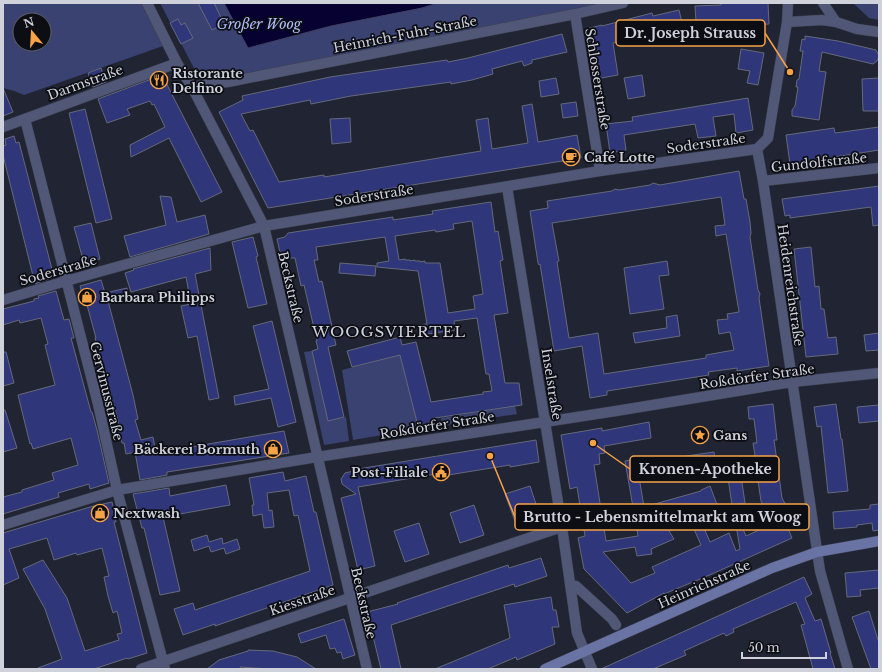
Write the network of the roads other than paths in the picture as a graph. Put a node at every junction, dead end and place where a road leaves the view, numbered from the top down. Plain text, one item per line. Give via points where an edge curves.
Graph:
1 (147, 3) edge
2 (623, 3) edge
3 (788, 3) edge
4 (823, 3) edge
5 (575, 14) junction
6 (787, 22) junction
7 (836, 22) junction
8 (879, 32) edge
9 (177, 62) junction
10 (193, 89) junction
11 (25, 119) junction
12 (3, 127) edge
13 (757, 149) junction
14 (879, 168) edge
15 (600, 171) junction
16 (763, 181) junction
17 (507, 187) junction
18 (264, 226) junction
19 (66, 280) junction
20 (3, 300) edge
21 (879, 373) edge
22 (792, 382) junction
23 (545, 421) junction
24 (317, 457) junction
25 (117, 490) junction
26 (3, 525) edge
27 (562, 527) junction
28 (879, 541) edge
29 (817, 552) junction
30 (570, 585) junction
31 (350, 597) junction
32 (616, 625) dead end
33 (584, 652) junction
34 (164, 665) edge
35 (142, 669) edge
36 (367, 669) edge
37 (545, 669) edge
38 (592, 669) edge
39 (848, 669) edge

1 - 9 street, Beckstraße
2 - 5 street, Heinrich-Fuhr-Straße
3 - 6 street
4 - 7 street
5 - 10 street, Heinrich-Fuhr-Straße via 228,82 201,85
5 - 15 street, Schlosserstraße
6 - 7 street
6 - 13 street via 768,138
7 - 8 street via 857,29
9 - 10 street, Beckstraße
9 - 11 street, Darmstraße
10 - 18 street, Beckstraße
11 - 12 street, Darmstraße
11 - 19 street, Gervinusstraße
13 - 15 street, Soderstraße
13 - 16 street, Heidenreichstraße
14 - 16 street, Gundolfstraße
15 - 17 street, Soderstraße
16 - 22 street, Heidenreichstraße
17 - 18 street, Soderstraße
17 - 23 street, Inselstraße
18 - 19 street, Soderstraße
18 - 24 street, Beckstraße
19 - 20 street, Soderstraße
19 - 25 street, Gervinusstraße
21 - 22 street, Roßdörfer Straße
22 - 23 street, Roßdörfer Straße
22 - 29 street, Heidenreichstraße
23 - 24 street, Roßdörfer Straße
23 - 27 street, Inselstraße
24 - 25 street, Roßdörfer Straße
24 - 31 street, Beckstraße
25 - 26 street, Roßdörfer Straße
25 - 34 street, Gervinusstraße
27 - 30 street, Inselstraße
27 - 31 street, Kiesstraße
28 - 29 main road, Heinrichstraße
29 - 33 main road, Heinrichstraße via 772,568
29 - 39 street, Heidenreichstraße via 826,596
30 - 32 street via 576,586
30 - 33 street, Inselstraße via 577,633
31 - 34 street, Kiesstraße
31 - 36 street, Beckstraße
33 - 37 main road, Heinrichstraße
33 - 38 street, Inselstraße
34 - 35 street, Kiesstraße

